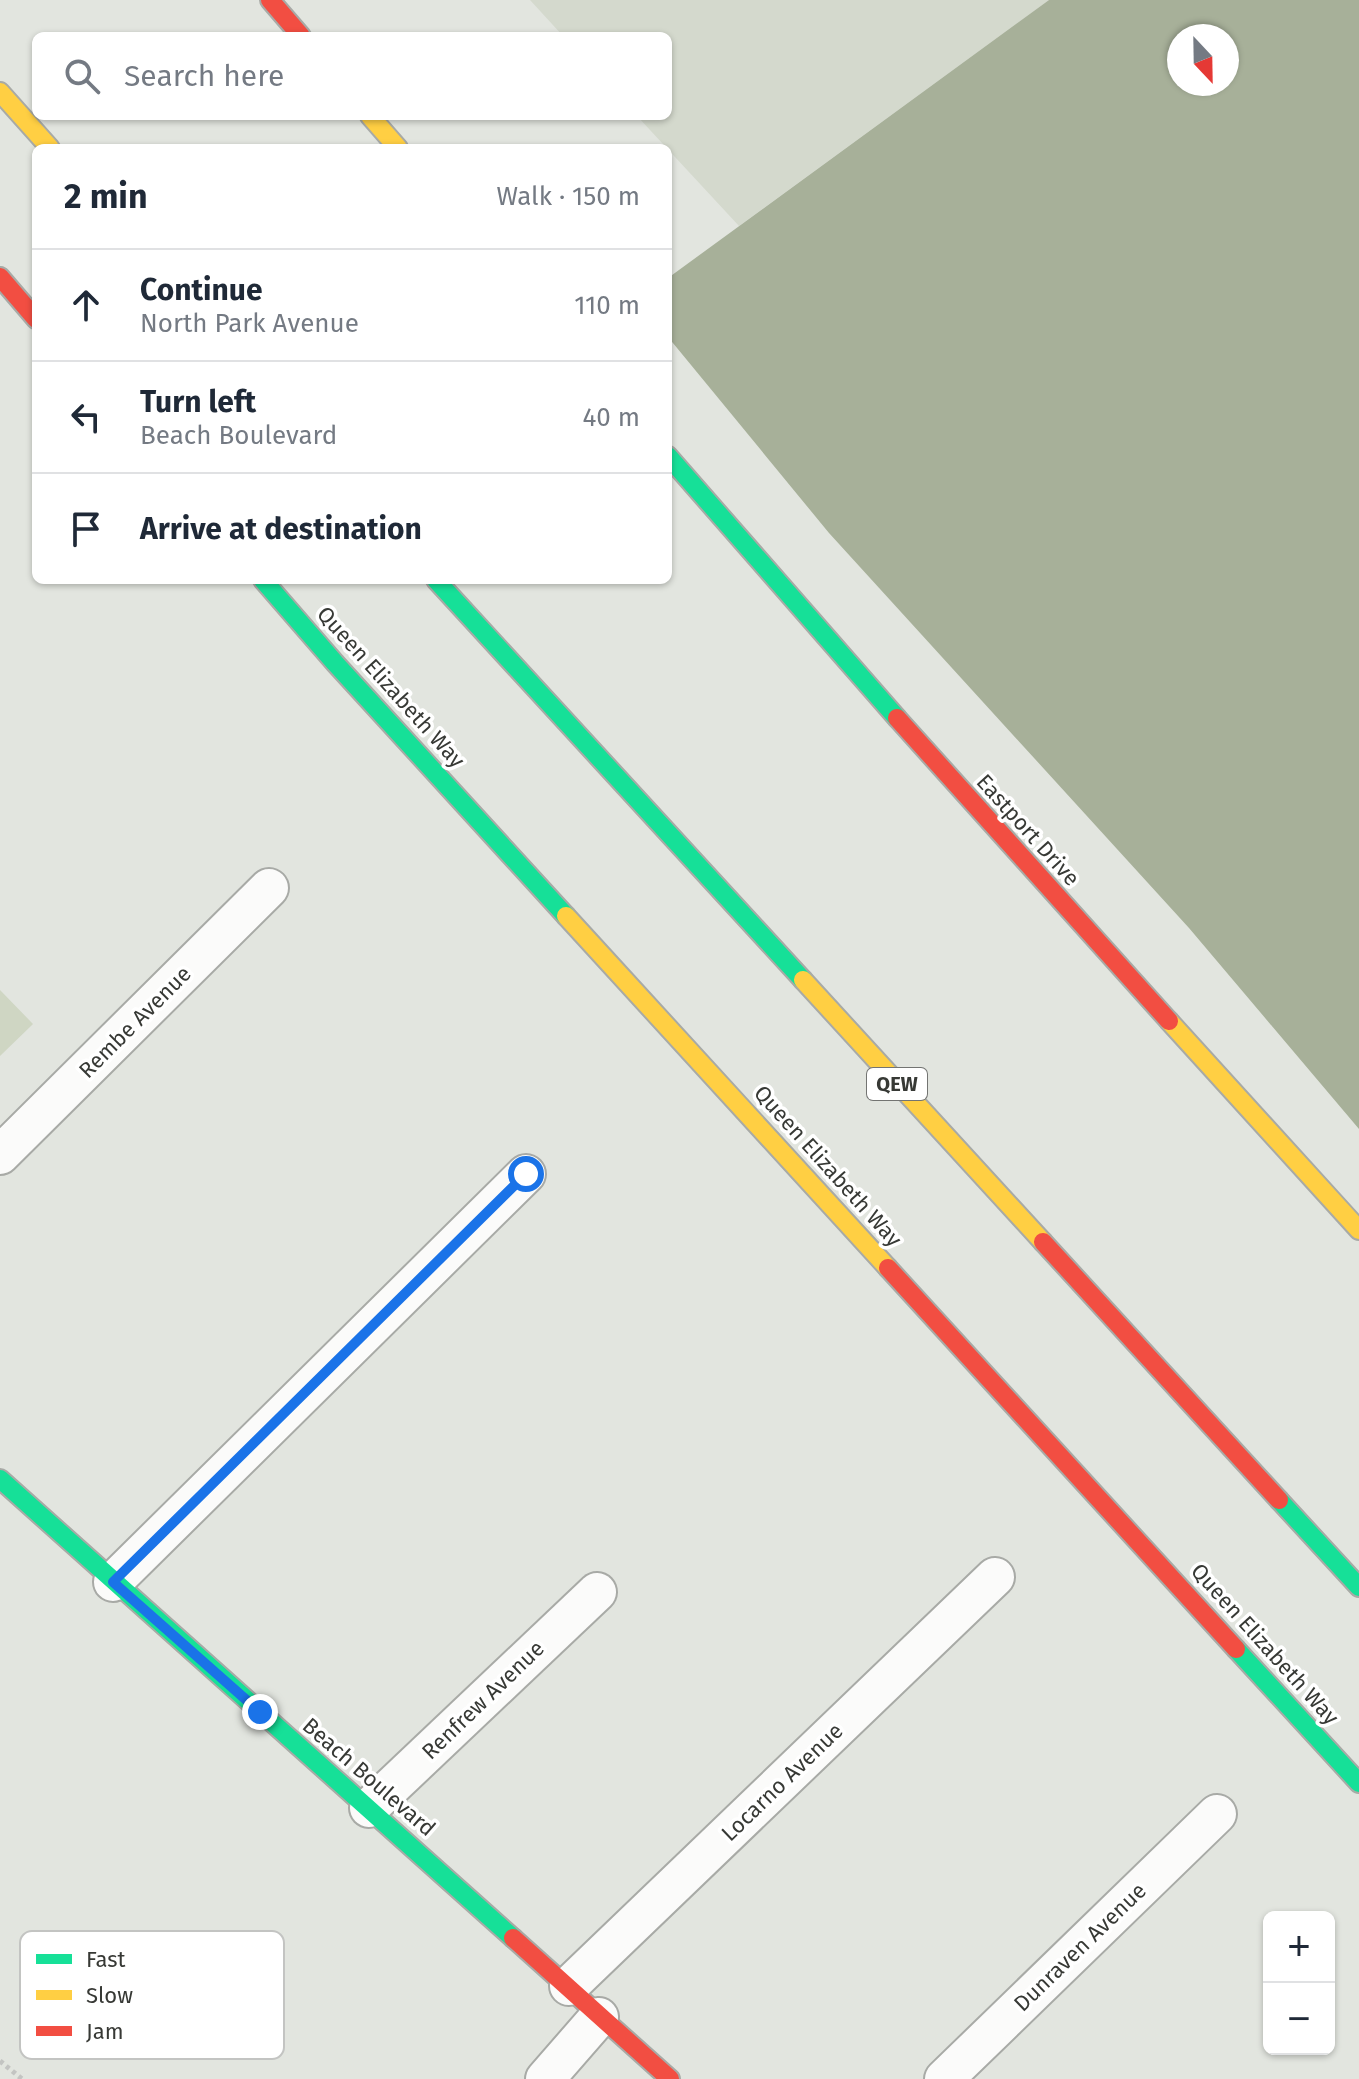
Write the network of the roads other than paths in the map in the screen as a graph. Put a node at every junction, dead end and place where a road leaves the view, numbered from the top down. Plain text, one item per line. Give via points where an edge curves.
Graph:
1 (270, 0) edge
2 (298, 32) edge
3 (0, 92) edge
4 (374, 120) edge
5 (46, 144) edge
6 (394, 144) edge
7 (0, 277) edge
8 (32, 314) edge
9 (672, 461) edge
10 (266, 584) edge
11 (440, 584) edge
12 (269, 888) dead end
13 (0, 1155) edge
14 (526, 1174) dead end
15 (1359, 1230) edge
16 (0, 1479) edge
17 (995, 1577) dead end
18 (113, 1582) junction
19 (1359, 1587) edge
20 (597, 1592) dead end
21 (1359, 1783) edge
22 (369, 1808) junction
23 (1217, 1814) dead end
24 (569, 1986) junction
25 (599, 2017) junction
26 (545, 2079) edge
27 (670, 2079) edge
28 (944, 2079) edge

1 - 2 main road
3 - 5 main road
4 - 6 main road
7 - 8 main road
9 - 15 main road, Eastport Drive via 1005,841
10 - 21 main road, Queen Elizabeth Way
11 - 19 main road, QEW
12 - 13 street, Rembe Avenue
14 - 18 street
16 - 18 main road, Beach Boulevard
17 - 24 street, Locarno Avenue
18 - 22 main road, Beach Boulevard
20 - 22 street, Renfrew Avenue
22 - 24 main road, Beach Boulevard
23 - 28 street, Dunraven Avenue
24 - 25 main road, Beach Boulevard
25 - 26 street
25 - 27 main road, Beach Boulevard

